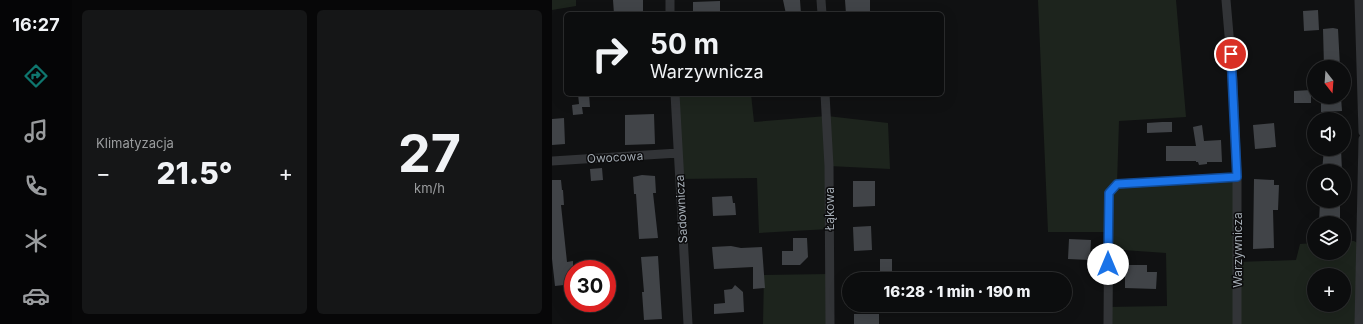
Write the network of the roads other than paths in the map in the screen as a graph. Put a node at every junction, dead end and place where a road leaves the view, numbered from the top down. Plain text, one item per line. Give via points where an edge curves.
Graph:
1 (670, 0) edge
2 (821, 0) edge
3 (1226, 0) edge
4 (1359, 0) edge
5 (670, 12) edge
6 (822, 12) edge
7 (675, 96) edge
8 (826, 96) edge
9 (1363, 132) edge
10 (1363, 139) edge
11 (678, 154) junction
12 (552, 161) edge
13 (1237, 177) junction
14 (688, 324) edge
15 (830, 324) edge
16 (1108, 324) edge
17 (1237, 324) edge
18 (1359, 324) edge

1 - 5 street
2 - 6 street
3 - 13 street, Warzywnicza
4 - 9 street
7 - 11 street, Sadownicza
8 - 15 street, Łąkowa
10 - 18 street
11 - 12 street, Owocowa
11 - 14 street, Sadownicza
13 - 16 street via 1117,184 1109,193
13 - 17 street, Warzywnicza

